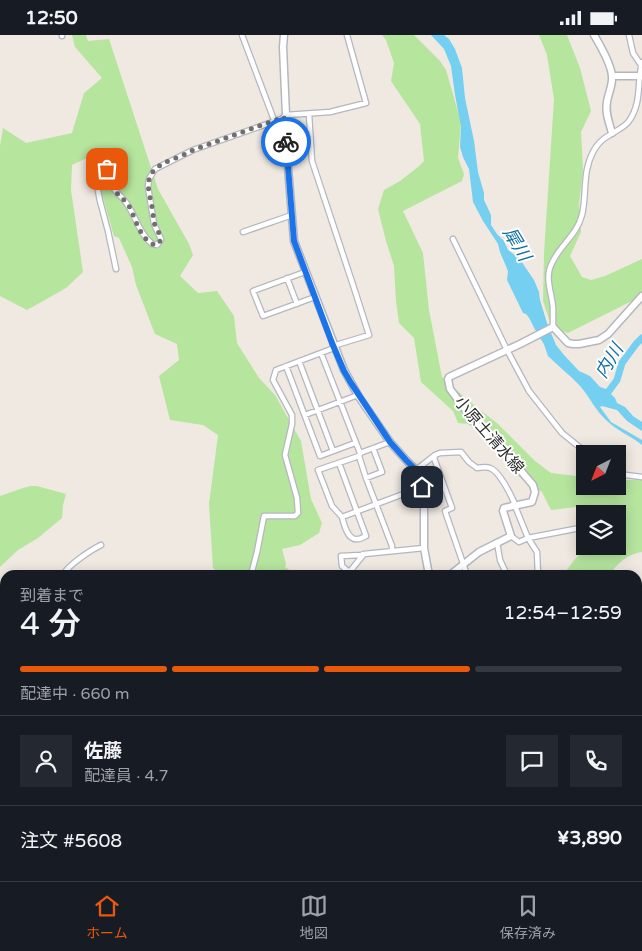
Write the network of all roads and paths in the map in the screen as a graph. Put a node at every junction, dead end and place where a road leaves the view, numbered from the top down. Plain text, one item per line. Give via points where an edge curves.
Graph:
1 (242, 35) edge
2 (284, 35) edge
3 (347, 35) edge
4 (594, 35) edge
5 (629, 35) edge
6 (642, 64) edge
7 (612, 76) junction
8 (641, 76) edge
9 (309, 114) junction
10 (285, 116) junction
11 (274, 120) junction
12 (612, 133) junction
13 (292, 215) junction
14 (243, 233) dead end
15 (453, 239) dead end
16 (116, 269) dead end
17 (305, 271) junction
18 (287, 278) junction
19 (642, 296) edge
20 (315, 297) junction
21 (297, 304) junction
22 (552, 327) junction
23 (334, 347) junction
24 (507, 350) junction
25 (321, 353) junction
26 (299, 361) junction
27 (286, 366) junction
28 (358, 395) junction
29 (339, 402) junction
30 (317, 410) junction
31 (305, 415) junction
32 (390, 442) junction
33 (355, 443) junction
34 (577, 445) edge
35 (374, 448) junction
36 (333, 451) junction
37 (360, 455) junction
38 (435, 455) junction
39 (339, 463) junction
40 (416, 470) junction
41 (626, 475) edge
42 (642, 477) edge
43 (366, 479) junction
44 (422, 487) junction
45 (376, 505) junction
46 (514, 506) junction
47 (357, 512) junction
48 (342, 517) junction
49 (576, 529) edge
50 (511, 536) junction
51 (528, 538) junction
52 (497, 542) junction
53 (101, 545) dead end
54 (424, 548) junction
55 (392, 551) junction
56 (364, 554) junction
57 (464, 565) junction
58 (66, 570) edge
59 (252, 570) edge
60 (345, 570) edge
61 (351, 570) edge
62 (428, 570) edge
63 (457, 570) edge
64 (466, 570) edge
65 (505, 570) edge
66 (538, 570) edge

1 - 11 street
2 - 10 main road
3 - 9 street via 366,103
4 - 7 main road
5 - 6 street via 633,53
6 - 8 street
7 - 8 main road
7 - 12 main road via 606,103
8 - 12 street via 639,96 630,121
9 - 10 street
9 - 23 street via 312,161 368,335
10 - 11 street
10 - 13 main road
11 - 16 street via 193,150 155,169 148,179 148,187 154,224 161,240 157,245 143,235 125,201 115,191 105,166 97,165 94,170
12 - 22 street via 597,145 587,163 579,225 549,271
13 - 14 street
13 - 17 main road via 294,241
15 - 24 street
17 - 18 street
17 - 20 main road
18 - 21 street
18 - 21 street via 253,291 256,299 263,316
19 - 22 main road via 599,340 579,345 568,343
20 - 21 street
20 - 23 main road
22 - 24 main road, 小原土清水線
23 - 25 street
23 - 28 main road
24 - 34 street via 534,399 562,433
24 - 46 main road, 小原土清水線 via 448,379 450,389 479,428 533,485 532,502
25 - 26 street
25 - 29 street
26 - 27 street
26 - 30 street
27 - 31 street
27 - 59 street via 276,370 273,380 292,415 285,455 298,513 295,517 264,516
28 - 29 street
28 - 32 main road
29 - 30 street
29 - 33 street
30 - 31 street
30 - 36 street
31 - 36 street via 320,456
32 - 35 street
32 - 40 main road
33 - 36 street
33 - 37 street
35 - 37 street
35 - 43 street via 382,472
37 - 39 street
37 - 43 street
38 - 40 street
38 - 46 street via 461,452 477,468 492,469 507,487
38 - 57 street via 452,507 445,511
39 - 47 street
39 - 48 street via 318,470 332,506
40 - 44 main road
41 - 42 street
43 - 45 street
44 - 45 street
44 - 54 main road
45 - 47 street
45 - 55 street
46 - 50 main road via 503,511
46 - 51 street
47 - 48 street
47 - 48 street via 366,536 356,540 346,530
49 - 51 street
50 - 51 street via 519,542
50 - 52 main road
51 - 66 street via 537,552
52 - 57 main road
52 - 65 street
53 - 58 street
54 - 55 street
54 - 62 main road
55 - 56 street
56 - 60 street via 341,556
56 - 61 street
57 - 63 main road
57 - 64 street

